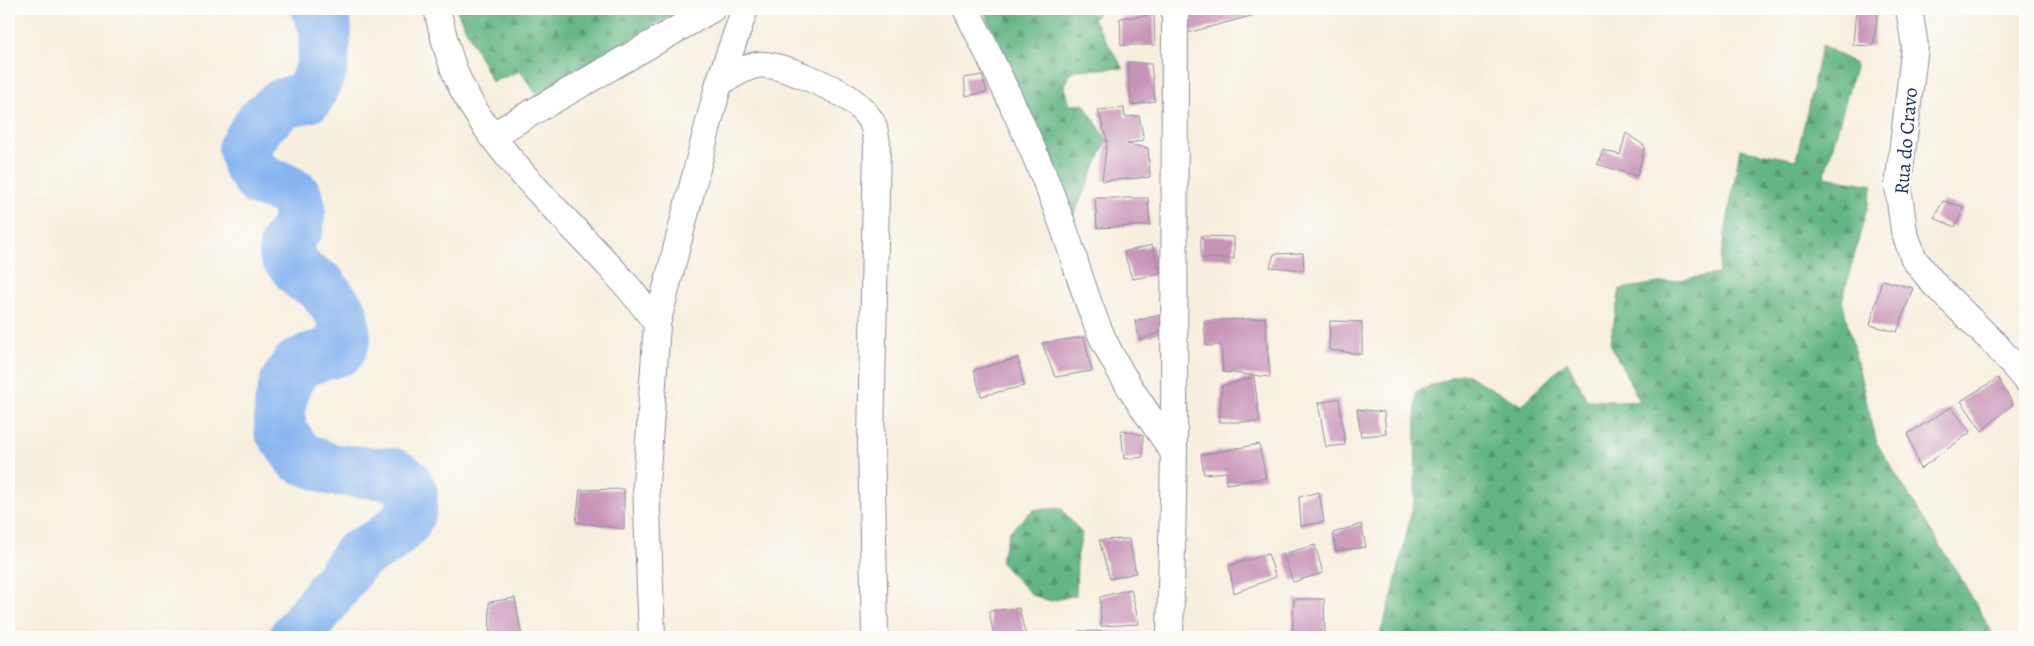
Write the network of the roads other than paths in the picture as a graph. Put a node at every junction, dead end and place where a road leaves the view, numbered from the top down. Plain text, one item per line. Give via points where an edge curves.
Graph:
1 (437, 9) edge
2 (712, 9) edge
3 (745, 9) edge
4 (966, 9) edge
5 (1175, 9) edge
6 (1909, 9) edge
7 (719, 83) junction
8 (491, 136) junction
9 (657, 324) junction
10 (2025, 378) edge
11 (1174, 453) junction
12 (652, 637) edge
13 (875, 637) edge
14 (1170, 637) edge

1 - 8 street via 462,87
2 - 8 street
3 - 7 street
4 - 11 street via 1014,104 1062,223 1104,341
5 - 11 street
6 - 10 street, Rua do Cravo via 1915,46 1898,186 1904,231 1914,258 1934,284 1996,344
7 - 9 street
7 - 13 street via 745,69 770,64 851,99 875,128 871,441
8 - 9 street via 615,271
9 - 12 street via 646,485
11 - 14 street

